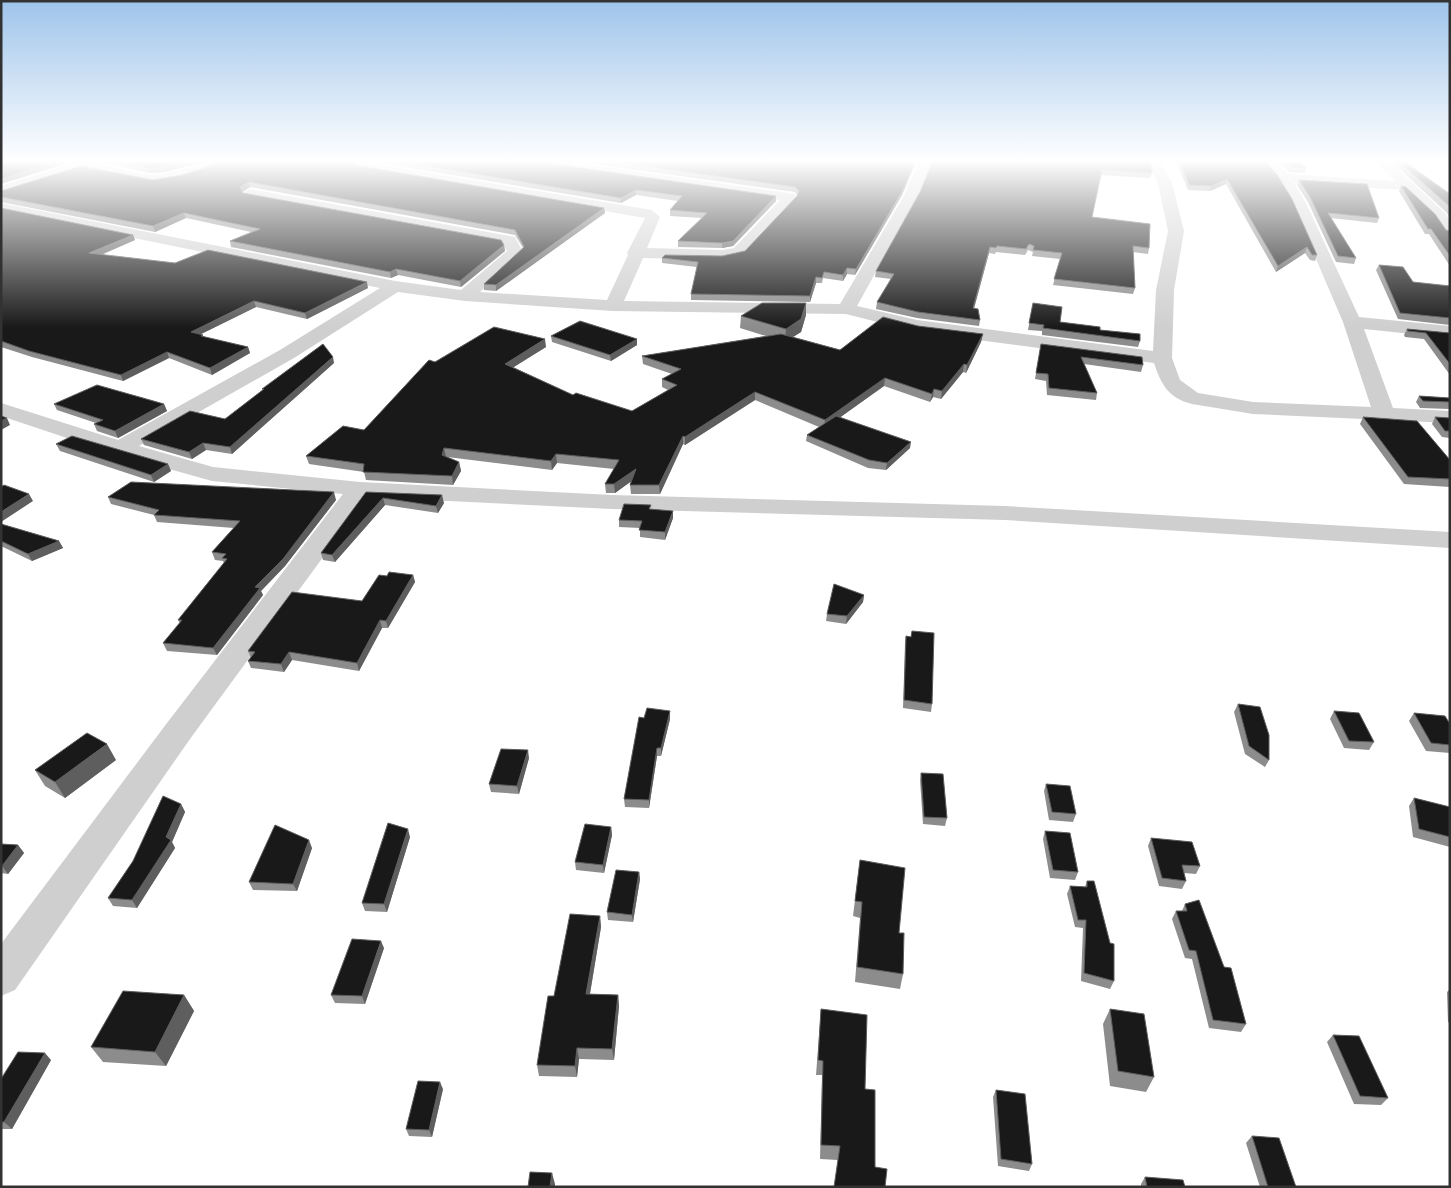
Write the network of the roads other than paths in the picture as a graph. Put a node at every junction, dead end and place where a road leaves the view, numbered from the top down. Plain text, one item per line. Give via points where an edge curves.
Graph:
1 (53, 217) edge
2 (385, 217) edge
3 (653, 217) edge
4 (771, 217) edge
5 (899, 217) edge
6 (1173, 217) edge
7 (1306, 217) edge
8 (1441, 217) edge
9 (1450, 230) edge
10 (635, 253) junction
11 (395, 286) junction
12 (465, 296) junction
13 (613, 306) junction
14 (846, 310) junction
15 (1352, 322) junction
16 (1450, 332) edge
17 (1162, 358) junction
18 (1, 409) edge
19 (1384, 414) junction
20 (1450, 417) edge
21 (120, 448) junction
22 (360, 489) junction
23 (1450, 540) edge
24 (1, 977) edge

1 - 11 street
2 - 12 street via 509,240 515,252
3 - 10 street
4 - 10 street via 739,252 722,255
5 - 14 street
6 - 17 street via 1176,231 1165,290
7 - 15 street
8 - 9 street
10 - 13 street
11 - 12 street
11 - 21 street via 287,354
12 - 13 street
13 - 14 street
14 - 17 street via 917,326
15 - 16 street
15 - 19 street
17 - 19 street via 1171,383 1192,398 1253,408
18 - 21 street
19 - 20 street
21 - 22 street via 212,474
22 - 23 street via 622,502 1005,513
22 - 24 street via 238,648

